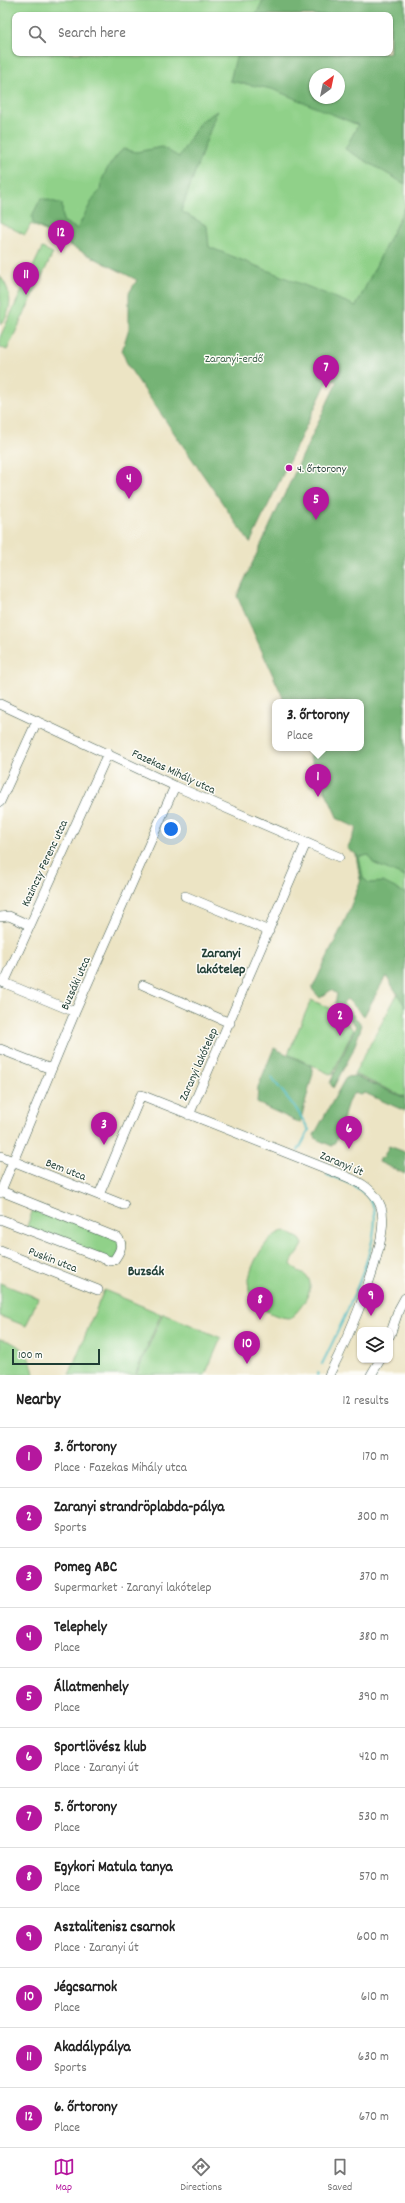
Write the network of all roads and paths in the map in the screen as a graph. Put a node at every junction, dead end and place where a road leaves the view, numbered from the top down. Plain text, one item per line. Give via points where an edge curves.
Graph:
1 (0, 704) edge
2 (38, 721) junction
3 (108, 753) junction
4 (175, 786) junction
5 (0, 802) edge
6 (306, 843) junction
7 (339, 857) dead end
8 (184, 896) dead end
9 (0, 916) edge
10 (29, 925) junction
11 (269, 931) junction
12 (2, 982) edge
13 (143, 985) dead end
14 (75, 1012) junction
15 (230, 1023) junction
16 (0, 1049) edge
17 (51, 1069) junction
18 (189, 1115) junction
19 (0, 1156) edge
20 (14, 1162) junction
21 (1, 1192) edge
22 (98, 1195) junction
23 (124, 1205) dead end
24 (0, 1219) edge
25 (0, 1252) edge
26 (98, 1290) dead end
27 (405, 1298) edge
28 (393, 1327) edge
29 (378, 1363) edge
30 (329, 1375) edge
31 (371, 1375) edge

1 - 2 street, Fazekas Mihály utca
2 - 3 street, Fazekas Mihály utca
2 - 5 street
3 - 4 street, Fazekas Mihály utca
3 - 10 street, Kazinczy Ferenc utca
4 - 6 street, Fazekas Mihály utca
4 - 14 street, Buzsáki utca
6 - 7 street, Fazekas Mihály utca
6 - 11 street, Zaranyi lakótelep
8 - 11 street
9 - 10 street via 9,916
10 - 12 street, Kazinczy Ferenc utca
11 - 15 street, Zaranyi lakótelep
12 - 14 street
13 - 15 street, Zaranyi lakótelep
14 - 17 street, Buzsáki utca
15 - 18 street, Zaranyi lakótelep
16 - 17 street
17 - 20 street, Buzsáki utca
18 - 22 street, Zaranyi út via 141,1095
18 - 30 street, Zaranyi út via 358,1182 368,1188 376,1198 383,1216 375,1263 349,1332
19 - 20 street, Bem utca
20 - 21 street, Buzsáki utca
20 - 22 street, Bem utca
21 - 24 street, Buzsáki utca via 118,1238 121,1246 114,1260 110,1261
22 - 23 street, Bem utca
25 - 26 street, Puskin utca
27 - 28 street
29 - 31 street

